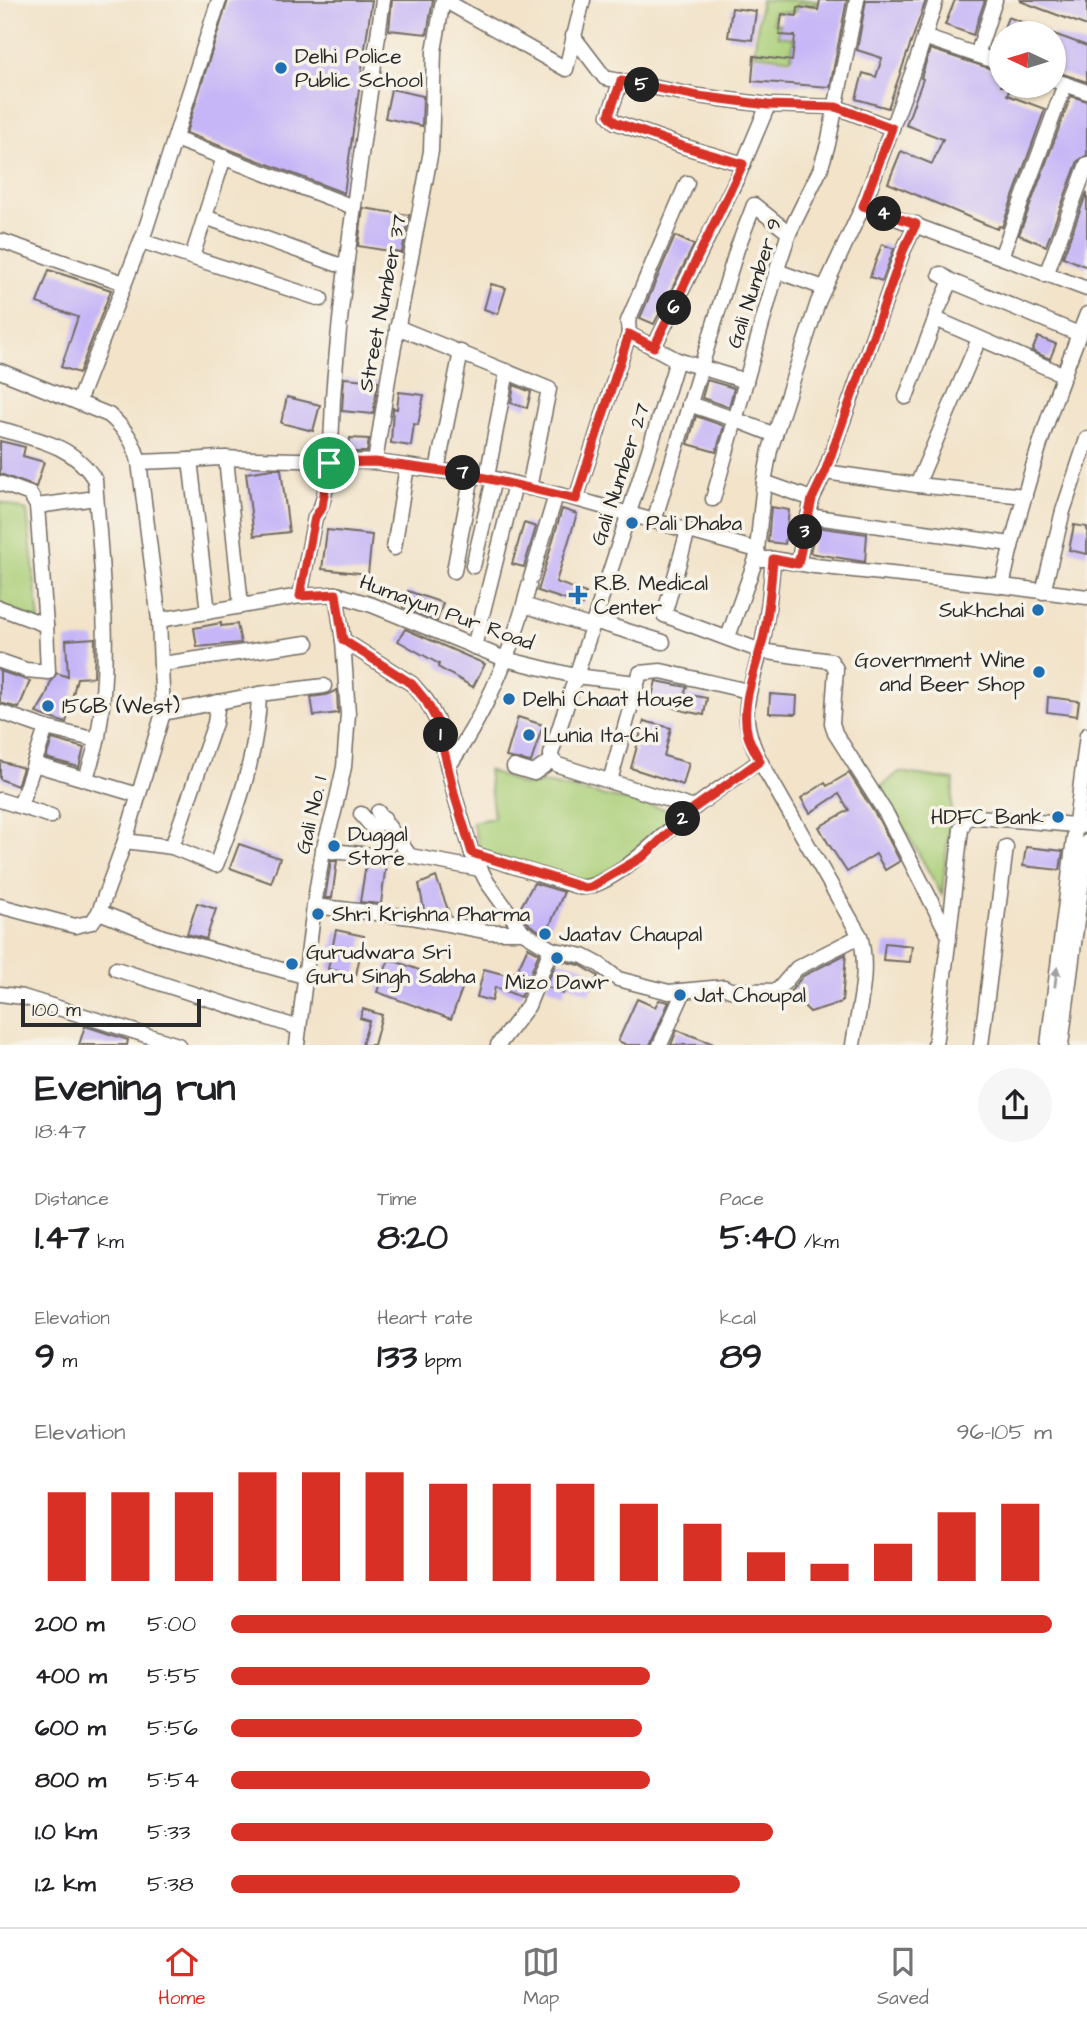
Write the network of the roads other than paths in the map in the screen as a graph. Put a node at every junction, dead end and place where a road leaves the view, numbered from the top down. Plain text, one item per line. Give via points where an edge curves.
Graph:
1 (219, 0) edge
2 (383, 0) edge
3 (443, 0) edge
4 (583, 0) edge
5 (857, 0) edge
6 (936, 0) edge
7 (995, 0) edge
8 (573, 36) junction
9 (924, 37) junction
10 (977, 55) junction
11 (989, 59) edge
12 (621, 81) junction
13 (1066, 84) edge
14 (1087, 92) edge
15 (1054, 98) edge
16 (768, 105) junction
17 (836, 107) junction
18 (892, 128) junction
19 (175, 139) junction
20 (225, 156) junction
21 (743, 164) junction
22 (1087, 164) edge
23 (687, 183) dead end
24 (348, 205) dead end
25 (863, 206) junction
26 (205, 217) junction
27 (916, 224) junction
28 (789, 233) junction
29 (2, 241) dead end
30 (141, 241) junction
31 (192, 257) junction
32 (1001, 257) junction
33 (336, 264) dead end
34 (777, 271) junction
35 (1046, 275) junction
36 (124, 284) junction
37 (824, 288) junction
38 (1087, 289) edge
39 (321, 299) dead end
40 (1087, 314) edge
41 (936, 317) junction
42 (397, 327) junction
43 (629, 334) junction
44 (1079, 334) junction
45 (979, 339) junction
46 (654, 347) junction
47 (461, 352) junction
48 (677, 360) junction
49 (701, 366) junction
50 (0, 371) edge
51 (507, 371) junction
52 (1064, 375) junction
53 (746, 381) junction
54 (906, 397) dead end
55 (78, 402) junction
56 (689, 404) junction
57 (734, 419) junction
58 (0, 429) edge
59 (775, 435) junction
60 (1087, 439) edge
61 (226, 458) junction
62 (190, 460) junction
63 (139, 462) junction
64 (375, 462) junction
65 (329, 463) junction
66 (407, 466) junction
67 (437, 470) junction
68 (825, 472) junction
69 (472, 475) junction
70 (491, 478) junction
71 (764, 482) junction
72 (0, 483) edge
73 (917, 485) junction
74 (522, 486) junction
75 (555, 495) junction
76 (1025, 496) junction
77 (96, 498) junction
78 (576, 499) junction
79 (713, 499) dead end
80 (812, 499) junction
81 (37, 506) junction
82 (630, 514) junction
83 (808, 516) junction
84 (654, 521) junction
85 (688, 531) junction
86 (1011, 544) junction
87 (394, 548) dead end
88 (757, 553) junction
89 (773, 559) junction
90 (798, 564) junction
91 (473, 566) dead end
92 (454, 572) dead end
93 (1002, 586) junction
94 (1043, 592) junction
95 (336, 594) junction
96 (300, 596) junction
97 (1087, 597) edge
98 (524, 605) junction
99 (241, 606) junction
100 (0, 608) edge
101 (208, 612) junction
102 (159, 620) junction
103 (593, 624) junction
104 (46, 625) junction
105 (728, 637) junction
106 (343, 640) junction
107 (663, 642) dead end
108 (307, 643) dead end
109 (474, 647) junction
110 (761, 650) junction
111 (505, 659) junction
112 (0, 661) edge
113 (162, 664) junction
114 (575, 676) junction
115 (637, 683) junction
116 (324, 686) dead end
117 (748, 691) junction
118 (259, 694) junction
119 (218, 702) junction
120 (0, 712) edge
121 (163, 713) junction
122 (46, 728) junction
123 (1087, 735) edge
124 (97, 740) junction
125 (552, 760) junction
126 (760, 761) junction
127 (34, 764) junction
128 (448, 767) junction
129 (514, 767) dead end
130 (86, 778) junction
131 (610, 781) junction
132 (138, 795) junction
133 (0, 800) edge
134 (20, 806) junction
135 (694, 808) junction
136 (361, 814) dead end
137 (51, 816) dead end
138 (1081, 825) edge
139 (396, 836) junction
140 (125, 841) junction
141 (1087, 842) edge
142 (172, 847) junction
143 (1006, 847) dead end
144 (323, 850) junction
145 (472, 853) junction
146 (480, 869) junction
147 (0, 906) edge
148 (314, 906) junction
149 (99, 912) junction
150 (523, 932) junction
151 (860, 936) junction
152 (949, 936) junction
153 (551, 949) junction
154 (116, 969) dead end
155 (304, 976) junction
156 (684, 991) junction
157 (0, 993) edge
158 (299, 1028) junction
159 (178, 1045) edge
160 (297, 1045) edge
161 (498, 1045) edge
162 (660, 1045) edge
163 (853, 1045) edge
164 (935, 1045) edge
165 (981, 1045) edge
166 (1048, 1045) edge
167 (1061, 1045) edge

1 - 19 street
2 - 65 street via 337,349
3 - 8 street via 566,69
3 - 42 street, Street Number 37 via 434,51 431,150
4 - 8 street
5 - 17 street, Gali Number 9
6 - 9 street
7 - 10 street
8 - 12 street via 605,78
9 - 10 street
9 - 18 street
10 - 11 street
12 - 16 street
12 - 21 street via 609,115 615,122
13 - 14 street
15 - 32 street
16 - 17 street
16 - 21 street
17 - 18 street
17 - 28 street, Gali Number 9 via 820,170
18 - 25 street
19 - 20 street
19 - 30 street
20 - 24 street
20 - 26 street
21 - 46 street
22 - 35 street
23 - 43 street via 628,321
25 - 27 street
25 - 37 street
26 - 31 street
26 - 33 street
27 - 32 street
27 - 68 street
28 - 34 street, Gali Number 9
28 - 49 street via 754,205
29 - 36 street
30 - 31 street
30 - 36 street
31 - 39 street
32 - 35 street
34 - 37 street
34 - 53 street, Gali Number 9
35 - 38 street
36 - 55 street
37 - 59 street
40 - 44 street
41 - 44 street via 946,278
41 - 45 street
41 - 54 street
42 - 47 street
42 - 64 street, Street Number 37
43 - 46 street
43 - 78 street
44 - 52 street
45 - 52 street
45 - 73 street
46 - 48 street
47 - 51 street
47 - 67 street
48 - 49 street
48 - 82 street, Gali Number 27
49 - 53 street
49 - 56 street
50 - 55 street
51 - 70 street
51 - 74 street via 549,389
52 - 76 street
53 - 57 street, Gali Number 9
55 - 63 street via 109,415 123,428 135,445
56 - 57 street
56 - 84 street
57 - 59 street
57 - 79 street, Gali Number 9
58 - 77 street via 72,453 95,480
59 - 71 street
60 - 94 street
61 - 62 street
61 - 65 street
61 - 99 street
62 - 63 street
62 - 101 street
63 - 102 street
64 - 65 street
64 - 66 street
65 - 96 street
66 - 67 street
66 - 87 street
67 - 69 street
68 - 73 street
68 - 80 street
69 - 70 street
69 - 92 street
70 - 74 street
70 - 91 street
71 - 80 street
71 - 88 street
72 - 81 street via 30,494
73 - 76 street
74 - 75 street
74 - 109 street
75 - 78 street
75 - 98 street
76 - 86 street
77 - 81 street
77 - 124 street via 105,614
78 - 82 street
80 - 83 street
81 - 104 street
82 - 84 street
82 - 103 street, Gali Number 27
83 - 86 street
83 - 90 street
84 - 85 street
85 - 88 street
85 - 105 street via 664,615
86 - 93 street
88 - 89 street via 760,559
88 - 105 street
89 - 90 street
89 - 110 street
90 - 93 street
93 - 94 street
94 - 97 street
95 - 96 street, Humayun Pur Road
95 - 106 street, Gali No. 1
95 - 109 street, Humayun Pur Road
96 - 99 street, Humayun Pur Road
98 - 103 street
98 - 111 street
99 - 101 street, Humayun Pur Road
100 - 104 street
101 - 102 street, Humayun Pur Road
102 - 113 street
103 - 107 street
103 - 114 street, Gali Number 27
104 - 112 street via 48,672
105 - 110 street
106 - 128 street via 419,692 437,721
106 - 144 street, Gali No. 1 via 348,714 344,767
108 - 113 street
109 - 111 street, Humayun Pur Road
110 - 117 street
110 - 152 street via 833,663 835,733 887,815
111 - 114 street, Humayun Pur Road
111 - 128 street via 468,739
113 - 121 street
114 - 115 street, Humayun Pur Road
114 - 125 street, Gali Number 27
115 - 117 street via 640,673 661,671
115 - 131 street
116 - 118 street
117 - 126 street via 746,724
118 - 119 street
118 - 142 street via 252,757 216,865
119 - 121 street
119 - 142 street
120 - 122 street
121 - 132 street
122 - 124 street
122 - 127 street
123 - 138 street
124 - 130 street
125 - 129 street via 534,773
125 - 131 street
126 - 135 street
126 - 151 street
127 - 130 street
127 - 134 street
128 - 145 street
130 - 132 street
131 - 135 street
132 - 140 street
133 - 134 street
134 - 137 street
135 - 145 street via 644,856 591,887
136 - 139 street via 373,828 381,815
138 - 152 street via 966,818
166 -> 138 street
139 - 144 street via 379,856
139 - 146 street via 410,856
140 - 142 street
140 - 149 street
141 - 167 street
143 - 165 street
144 - 148 street, Gali No. 1
145 - 146 street
146 - 150 street
147 - 149 street via 75,926 92,922
148 - 150 street via 489,932
148 - 155 street, Gali No. 1
149 - 155 street via 185,943
150 - 153 street
151 - 156 street via 797,968 776,991 724,987
151 - 163 street via 863,985
152 - 164 street
153 - 156 street via 583,956 618,979 669,992
153 - 161 street via 528,1006
154 - 158 street
155 - 158 street, Gali No. 1
156 - 162 street
157 - 159 street
158 - 160 street, Gali No. 1

